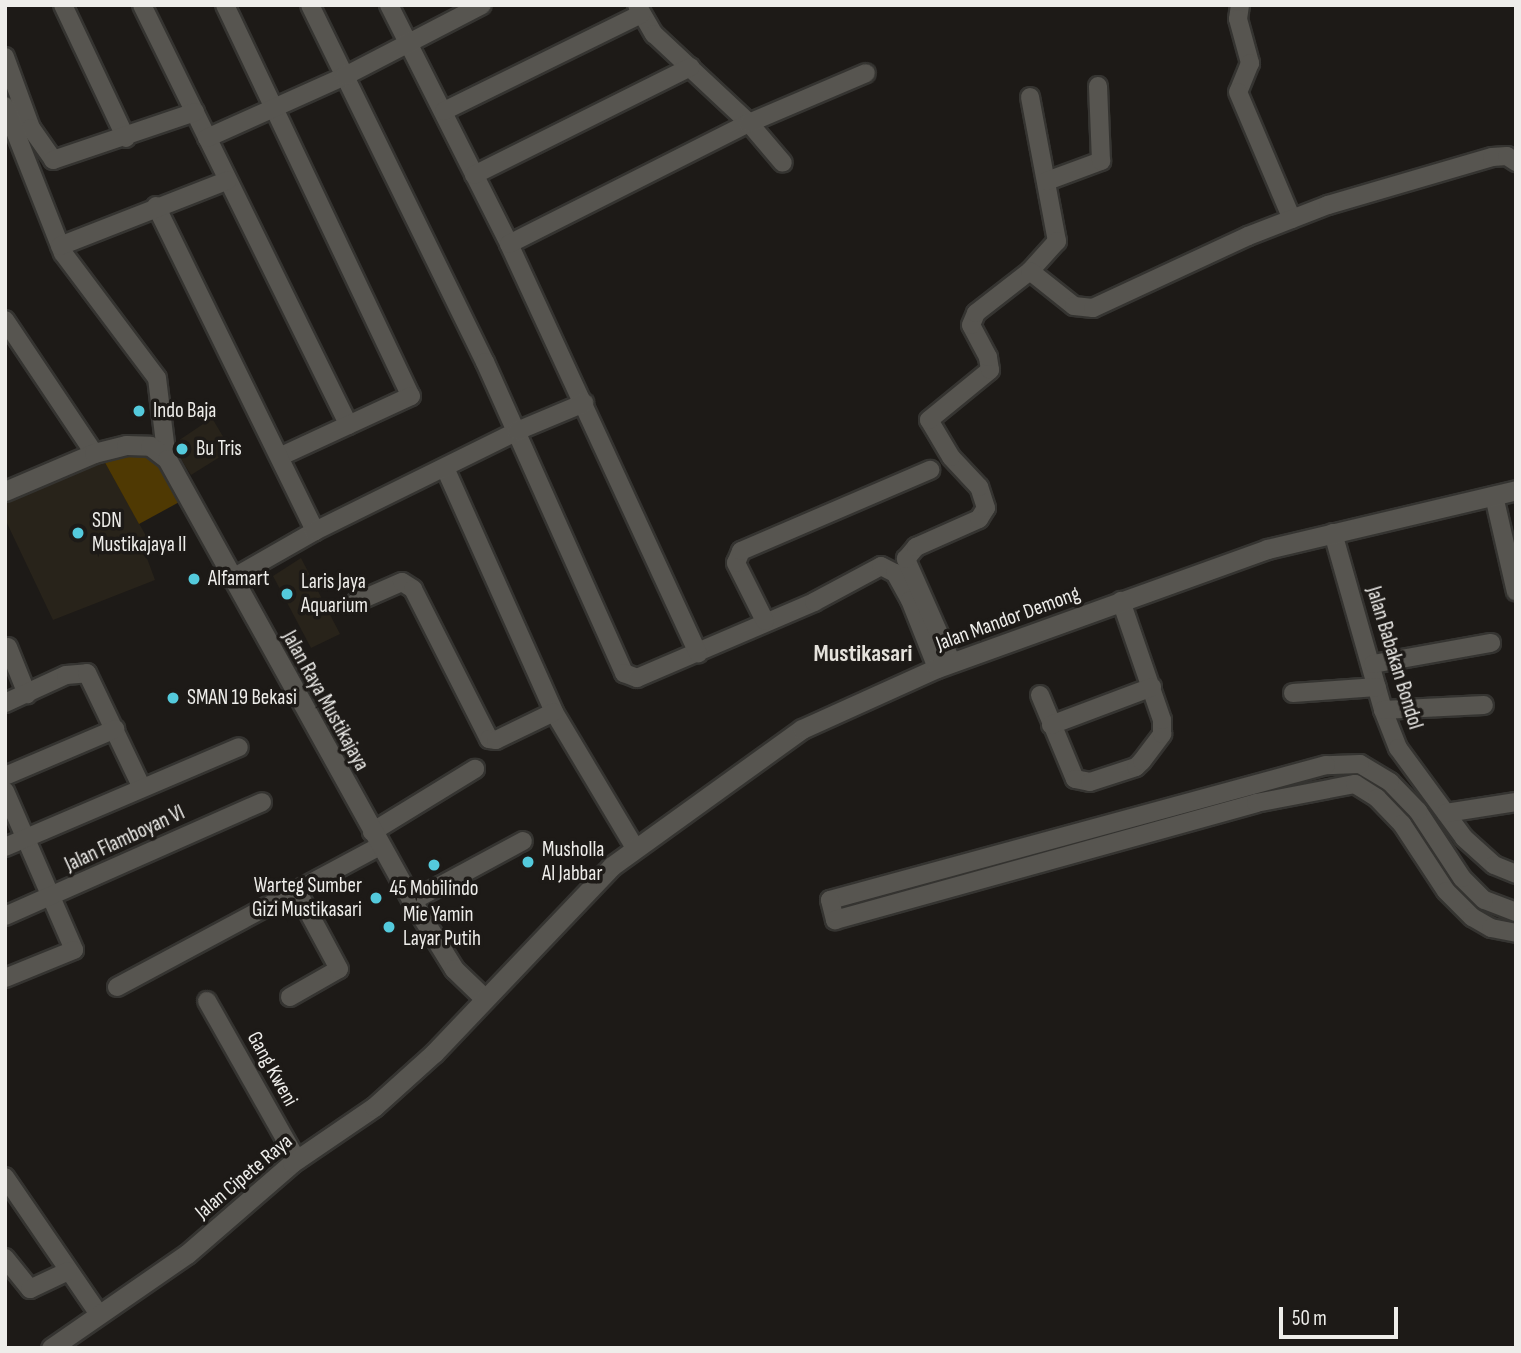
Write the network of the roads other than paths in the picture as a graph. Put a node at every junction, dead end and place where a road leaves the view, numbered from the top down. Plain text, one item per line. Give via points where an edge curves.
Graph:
1 (63, 5) edge
2 (142, 5) edge
3 (225, 5) edge
4 (310, 5) edge
5 (389, 5) edge
6 (482, 5) edge
7 (1240, 5) edge
8 (639, 10) edge
9 (408, 44) junction
10 (5, 57) edge
11 (691, 67) junction
12 (866, 73) dead end
13 (345, 76) junction
14 (1098, 86) dead end
15 (1030, 97) dead end
16 (5, 106) edge
17 (276, 108) junction
18 (444, 111) junction
19 (195, 112) junction
20 (749, 123) junction
21 (126, 138) junction
22 (207, 138) junction
23 (1515, 160) edge
24 (783, 163) dead end
25 (474, 174) junction
26 (228, 180) junction
27 (1047, 181) junction
28 (156, 206) junction
29 (1292, 219) junction
30 (509, 244) junction
31 (60, 246) junction
32 (1030, 271) junction
33 (7, 325) edge
34 (584, 403) junction
35 (349, 425) junction
36 (517, 431) junction
37 (94, 453) junction
38 (279, 457) junction
39 (167, 460) junction
40 (445, 468) junction
41 (930, 470) dead end
42 (1516, 490) edge
43 (5, 491) edge
44 (1494, 496) junction
45 (314, 531) junction
46 (1333, 533) junction
47 (231, 579) junction
48 (1516, 592) edge
49 (1121, 601) junction
50 (356, 603) dead end
51 (765, 621) junction
52 (1490, 643) dead end
53 (8, 647) dead end
54 (698, 653) junction
55 (1373, 664) junction
56 (944, 666) junction
57 (1152, 687) junction
58 (1377, 687) junction
59 (1293, 693) dead end
60 (27, 694) junction
61 (1040, 695) dead end
62 (5, 703) edge
63 (1484, 705) dead end
64 (1383, 710) junction
65 (554, 712) junction
66 (1052, 725) junction
67 (115, 729) junction
68 (239, 747) dead end
69 (475, 769) dead end
70 (5, 776) edge
71 (142, 788) junction
72 (5, 791) edge
73 (1254, 794) junction
74 (262, 802) dead end
75 (1516, 803) edge
76 (1446, 813) junction
77 (25, 838) junction
78 (376, 839) junction
79 (523, 841) dead end
80 (5, 847) edge
81 (635, 848) junction
82 (1516, 874) edge
83 (297, 891) junction
84 (51, 898) junction
85 (412, 901) junction
86 (1516, 912) edge
87 (5, 916) edge
88 (1516, 933) edge
89 (5, 978) edge
90 (117, 987) dead end
91 (290, 998) dead end
92 (484, 998) junction
93 (207, 1002) dead end
94 (297, 1160) junction
95 (5, 1177) edge
96 (5, 1258) edge
97 (68, 1271) junction
98 (98, 1313) junction
99 (51, 1348) edge

1 - 21 street
2 - 19 street
3 - 17 street
4 - 13 street
5 - 9 street
6 - 9 street
7 - 29 street via 1238,19 1250,63 1238,92
8 - 11 street via 654,34
8 - 18 street
9 - 13 street
9 - 18 street
10 - 21 street via 17,97 48,157 59,160
11 - 20 street
11 - 25 street
12 - 20 street
13 - 17 street
13 - 36 street
14 - 27 street via 1101,161
15 - 27 street
16 - 31 street
17 - 22 street
17 - 35 street via 411,396
18 - 25 street
19 - 21 street
19 - 22 street
20 - 24 street
20 - 30 street
22 - 26 street
23 - 29 street via 1492,157
25 - 30 street
26 - 28 street
26 - 35 street
27 - 32 street via 1057,241
28 - 31 street
28 - 38 street
29 - 32 street via 1083,310
30 - 34 street
31 - 39 street via 79,278 157,378
32 - 56 street via 971,318 990,370 929,420 988,502 979,519 916,547 906,559
33 - 37 street
34 - 36 street
34 - 54 street
35 - 38 street
36 - 40 street
36 - 54 street via 624,673 637,678
37 - 39 main road via 140,444
37 - 43 main road
38 - 45 street
39 - 47 main road, Jalan Raya Mustikajaya
40 - 45 street
40 - 65 street
41 - 51 street via 741,551 736,563
42 - 44 main road, Jalan Mandor Demong
44 - 46 main road, Jalan Mandor Demong
44 - 48 street
45 - 47 street
46 - 49 main road, Jalan Mandor Demong via 1267,549
46 - 55 street, Jalan Babakan Bondol
47 - 78 main road, Jalan Raya Mustikajaya
49 - 56 main road, Jalan Mandor Demong
49 - 57 street
50 - 65 street via 402,582 413,589 489,739 496,740
51 - 54 street
51 - 56 street via 814,602 881,566 888,568 910,600
52 - 55 street
53 - 60 street
55 - 58 street, Jalan Babakan Bondol
56 - 81 main road, Jalan Mandor Demong via 802,729
57 - 66 street
57 - 66 street via 1162,734 1136,767 1090,782 1075,779
58 - 59 street
58 - 64 street, Jalan Babakan Bondol
60 - 62 street
60 - 67 street via 65,676 87,673
61 - 66 street
63 - 64 street
64 - 76 street, Jalan Babakan Bondol via 1398,748
65 - 81 street
67 - 70 street
67 - 71 street
68 - 71 street
69 - 78 street
71 - 77 street
72 - 77 street
73 - 73 street via 835,920 830,900
73 - 86 street via 1326,765 1360,764 1390,782 1418,811 1462,878 1485,900
73 - 88 street via 1354,784 1377,798 1402,824 1446,891 1472,917 1491,928
74 - 84 street, Jalan Flamboyan VI
75 - 76 street
76 - 82 street, Jalan Babakan Bondol via 1477,852
77 - 80 street
77 - 84 street
78 - 83 street
78 - 85 main road, Jalan Raya Mustikajaya
79 - 85 street
81 - 92 main road, Jalan Mandor Demong via 578,897
83 - 90 street
83 - 91 street via 339,969
84 - 87 street, Jalan Flamboyan VI
84 - 89 street via 74,950
85 - 92 main road, Jalan Raya Mustikajaya via 454,969
92 - 94 main road, Jalan Cipete Raya via 408,1079
93 - 94 street, Gang Kweni
94 - 98 main road, Jalan Cipete Raya via 202,1243
95 - 97 street
96 - 97 street via 30,1289
97 - 98 street
98 - 99 main road, Jalan Cipete Raya

